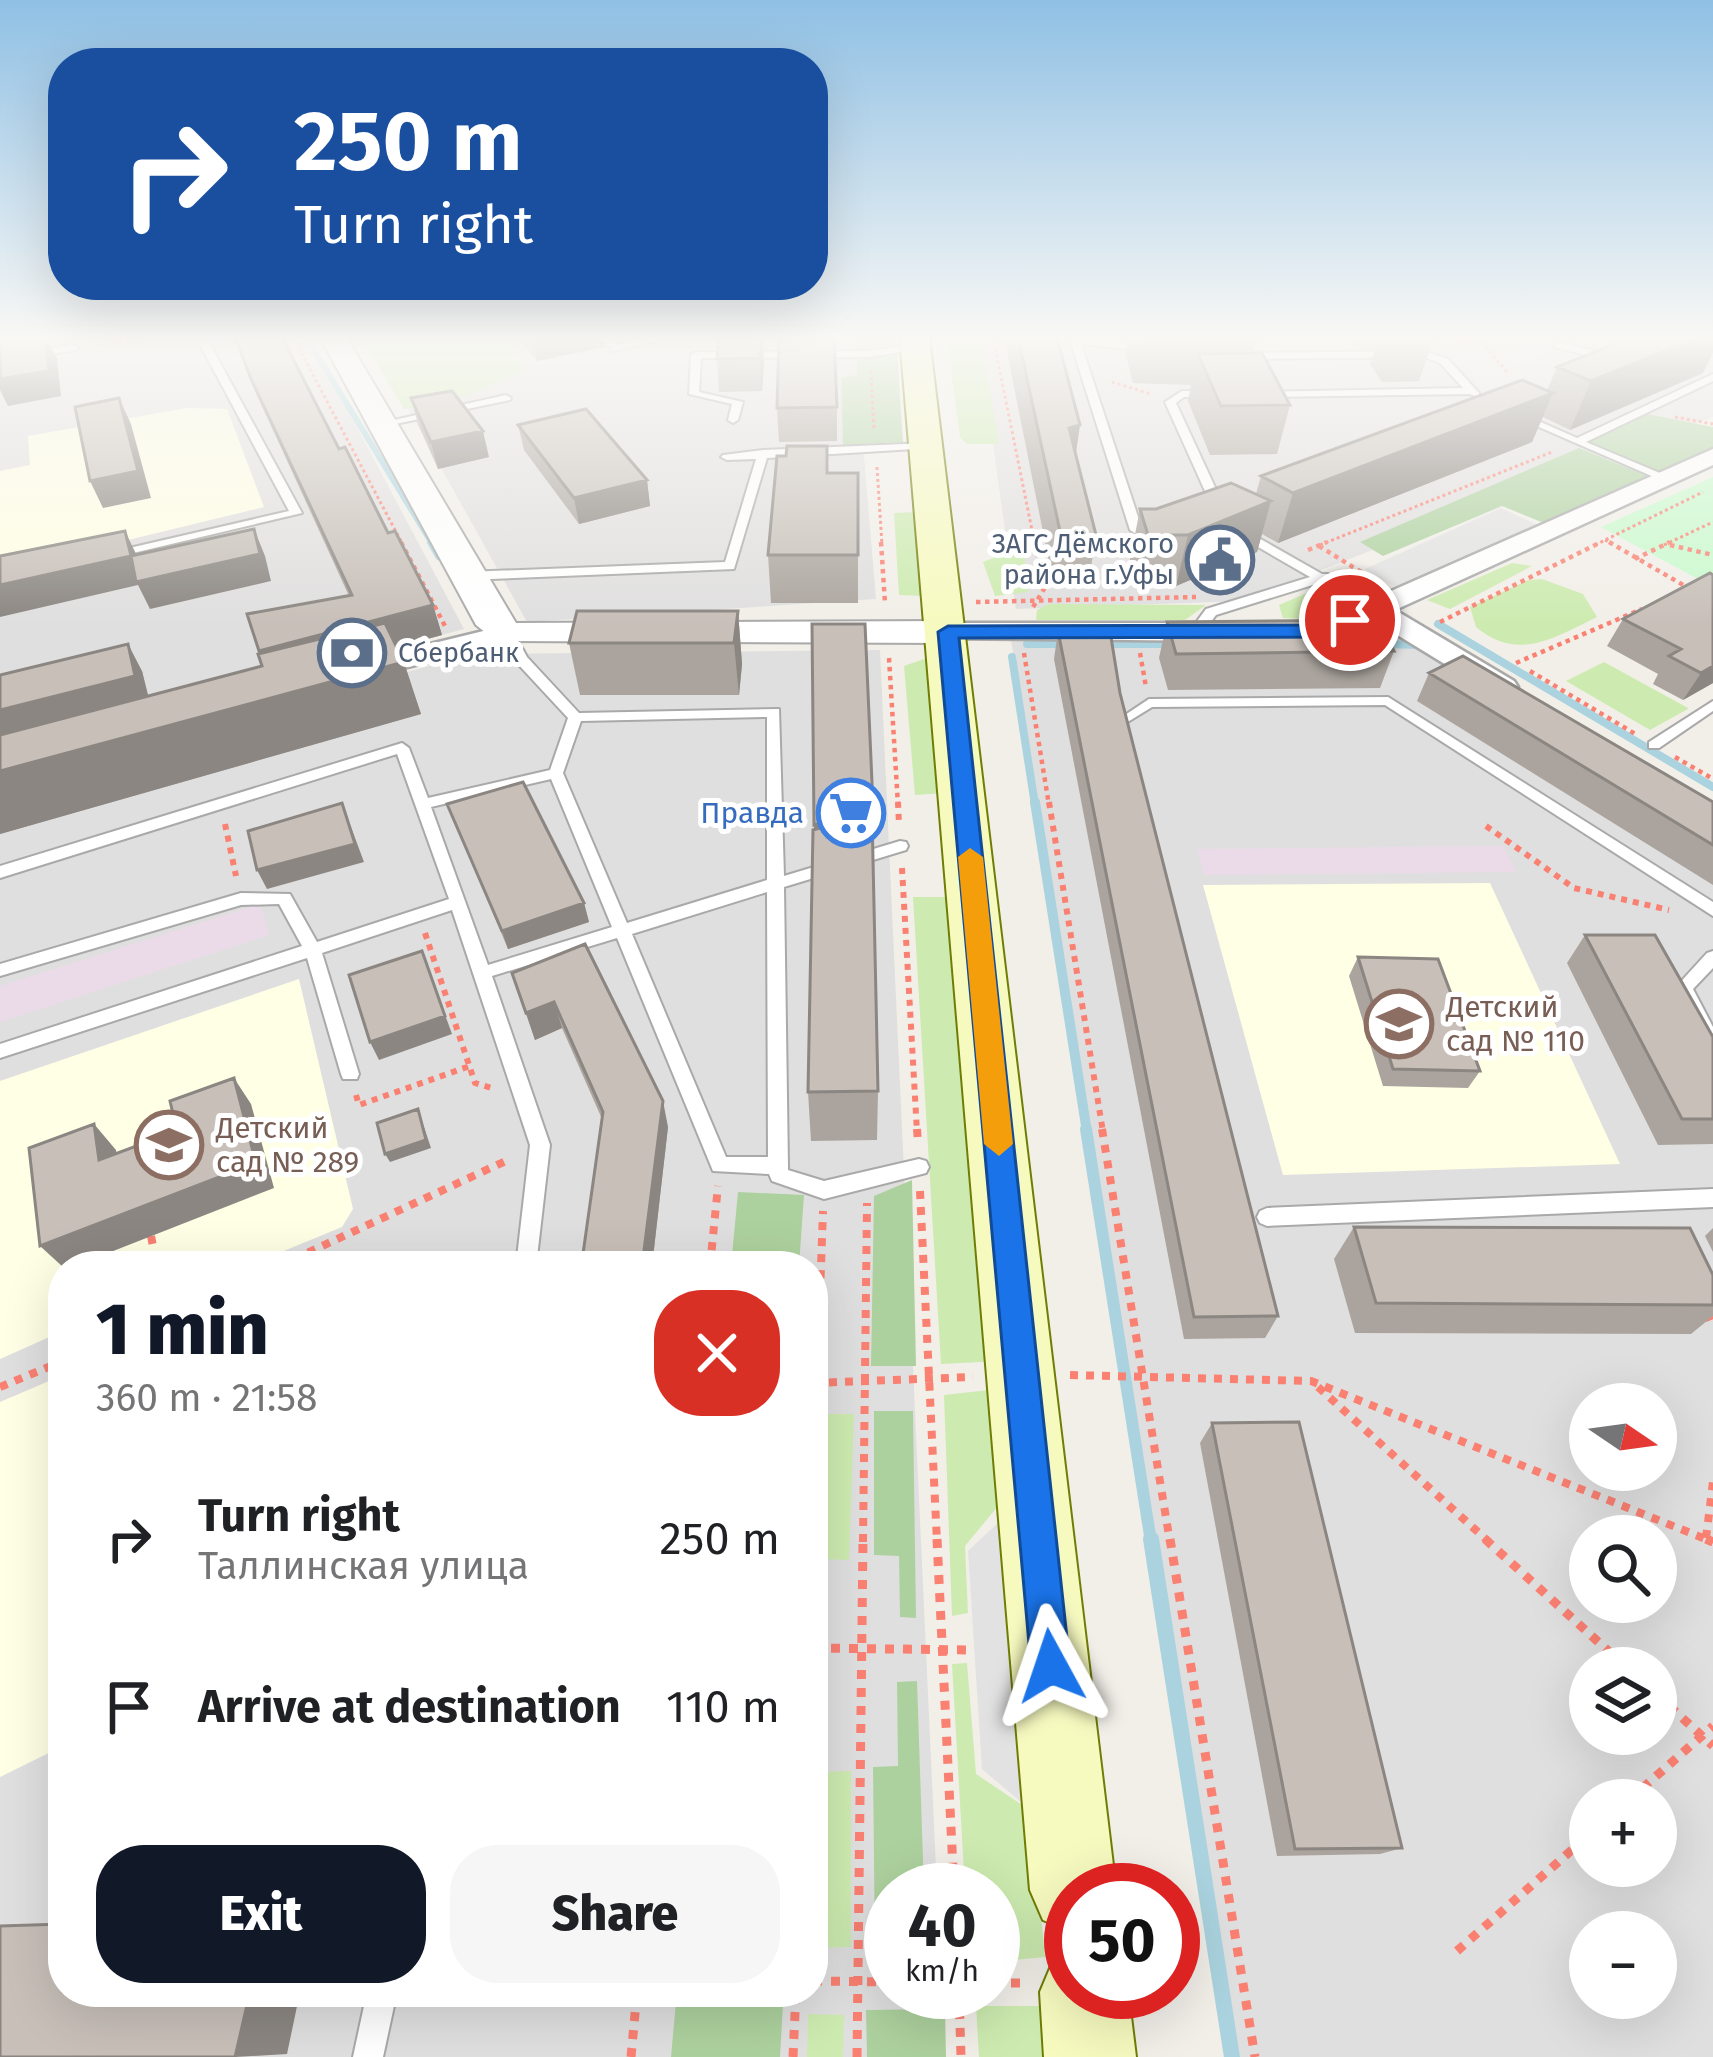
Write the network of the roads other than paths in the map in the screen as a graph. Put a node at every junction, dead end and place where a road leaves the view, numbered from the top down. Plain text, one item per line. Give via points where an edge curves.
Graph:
1 (253, 433) edge
2 (386, 433) edge
3 (925, 433) edge
4 (1105, 433) edge
5 (1187, 433) edge
6 (1556, 433) edge
7 (1596, 433) edge
8 (1577, 442) junction
9 (927, 446) junction
10 (763, 453) junction
11 (1713, 456) edge
12 (728, 457) dead end
13 (1663, 478) junction
14 (1249, 515) edge
15 (1226, 524) junction
16 (1204, 525) edge
17 (1181, 527) edge
18 (91, 560) edge
19 (466, 575) junction
20 (1324, 578) junction
21 (1387, 603) junction
22 (501, 629) junction
23 (948, 630) junction
24 (1196, 632) junction
25 (1239, 632) edge
26 (1282, 632) edge
27 (310, 683) edge
28 (1713, 705) edge
29 (1538, 707) edge
30 (575, 717) junction
31 (1126, 719) edge
32 (1616, 752) edge
33 (1654, 759) joint
34 (556, 773) junction
35 (422, 804) junction
36 (900, 846) dead end
37 (0, 872) edge
38 (776, 883) junction
39 (458, 902) junction
40 (1713, 910) edge
41 (620, 927) junction
42 (313, 950) junction
43 (1713, 957) edge
44 (0, 970) edge
45 (482, 973) junction
46 (1713, 1045) edge
47 (0, 1051) edge
48 (350, 1074) road end
49 (778, 1166) junction
50 (920, 1167) dead end
51 (1713, 1198) edge
52 (1267, 1217) dead end
53 (528, 1251) edge
54 (1070, 1863) edge
55 (379, 2007) edge
56 (1086, 2019) edge
57 (368, 2057) edge
58 (1090, 2057) edge

1 - 18 lane via 296,513
2 - 19 street
3 - 9 main road
4 - 17 lane via 1136,530
5 - 15 lane
6 - 8 lane
7 - 8 lane
8 - 13 lane
9 - 10 lane
9 - 23 main road
10 - 12 lane
10 - 19 lane via 730,566
11 - 13 street
13 - 21 street
14 - 15 lane
15 - 16 lane
15 - 20 lane
19 - 22 street
20 - 21 lane
20 - 24 lane via 1211,612
21 - 26 street via 1326,631
21 - 29 street via 1435,628 1480,674
22 - 23 street
22 - 27 street
22 - 30 lane
23 - 24 street via 1033,649
23 - 54 main road
24 - 25 street
28 - 33 lane
30 - 34 lane
30 - 38 lane via 774,712
31 - 40 lane via 1149,703 1388,701
32 - 33 street
34 - 35 lane
34 - 41 lane
35 - 37 lane via 402,748
35 - 39 lane
36 - 38 lane
38 - 41 lane
38 - 49 lane
39 - 42 lane
39 - 45 lane
41 - 45 lane
41 - 49 lane via 720,1165
42 - 44 lane via 284,898 241,899
42 - 47 lane
42 - 48 lane
43 - 46 lane via 1684,988
45 - 53 lane via 540,1145
49 - 50 lane via 779,1175 824,1190
51 - 52 lane
55 - 57 lane
56 - 58 main road

